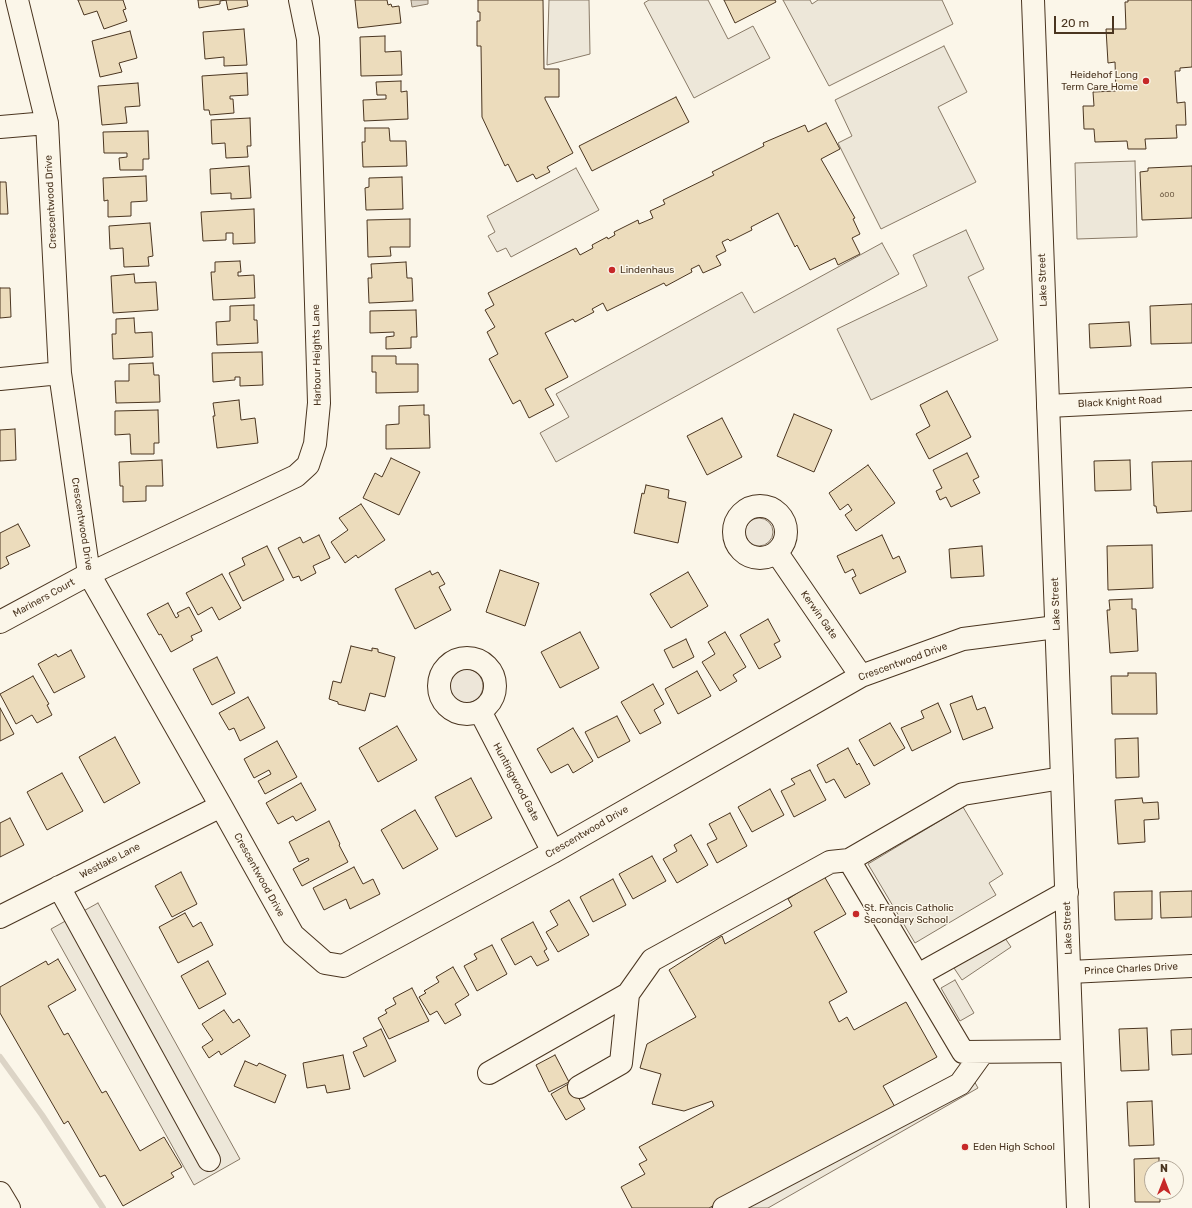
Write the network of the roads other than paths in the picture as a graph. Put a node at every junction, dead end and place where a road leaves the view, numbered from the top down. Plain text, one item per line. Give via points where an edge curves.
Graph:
1 (18, 0) edge
2 (300, 0) edge
3 (1032, 0) edge
4 (48, 123) junction
5 (0, 127) edge
6 (60, 373) junction
7 (0, 380) edge
8 (1192, 399) edge
9 (1048, 406) junction
10 (777, 553) dead end
11 (89, 574) junction
12 (0, 622) edge
13 (1056, 627) junction
14 (861, 676) junction
15 (480, 711) dead end
16 (1062, 778) junction
17 (221, 806) junction
18 (553, 852) junction
19 (849, 860) junction
20 (59, 887) junction
21 (1066, 892) junction
22 (0, 917) edge
23 (1192, 966) edge
24 (1070, 972) junction
25 (918, 975) junction
26 (628, 994) junction
27 (1072, 1051) junction
28 (982, 1052) junction
29 (489, 1073) dead end
30 (579, 1087) dead end
31 (209, 1160) dead end
32 (0, 1193) edge
33 (9, 1208) edge
34 (724, 1208) edge
35 (1078, 1208) edge

1 - 4 street, Crescentwood Drive
2 - 11 street, Harbour Heights Lane via 308,39 319,402 315,444 308,465 296,476
3 - 9 street, Lake Street
4 - 5 street
4 - 6 street, Crescentwood Drive
6 - 7 street
6 - 11 street, Crescentwood Drive
8 - 9 street, Black Knight Road
9 - 13 street, Lake Street
10 - 14 street, Kerwin Gate
11 - 12 street, Mariners Court
11 - 17 street, Crescentwood Drive
13 - 14 street, Crescentwood Drive via 963,640
13 - 16 street, Lake Street
14 - 18 street, Crescentwood Drive
15 - 18 street, Huntingwood Gate
16 - 19 street via 963,794
16 - 21 street, Lake Street
17 - 18 street, Crescentwood Drive via 293,935 325,963 343,966
17 - 20 street, Westlake Lane
19 - 25 street
19 - 26 street via 830,862 652,960
20 - 22 street, Westlake Lane
20 - 31 street
21 - 24 street, Lake Street
21 - 25 street
23 - 24 street, Prince Charles Drive
24 - 27 street, Lake Street
25 - 28 street via 963,1052
26 - 29 street
26 - 30 street via 621,1063
27 - 28 street
27 - 35 street, Lake Street
28 - 34 street via 960,1084
32 - 33 street

